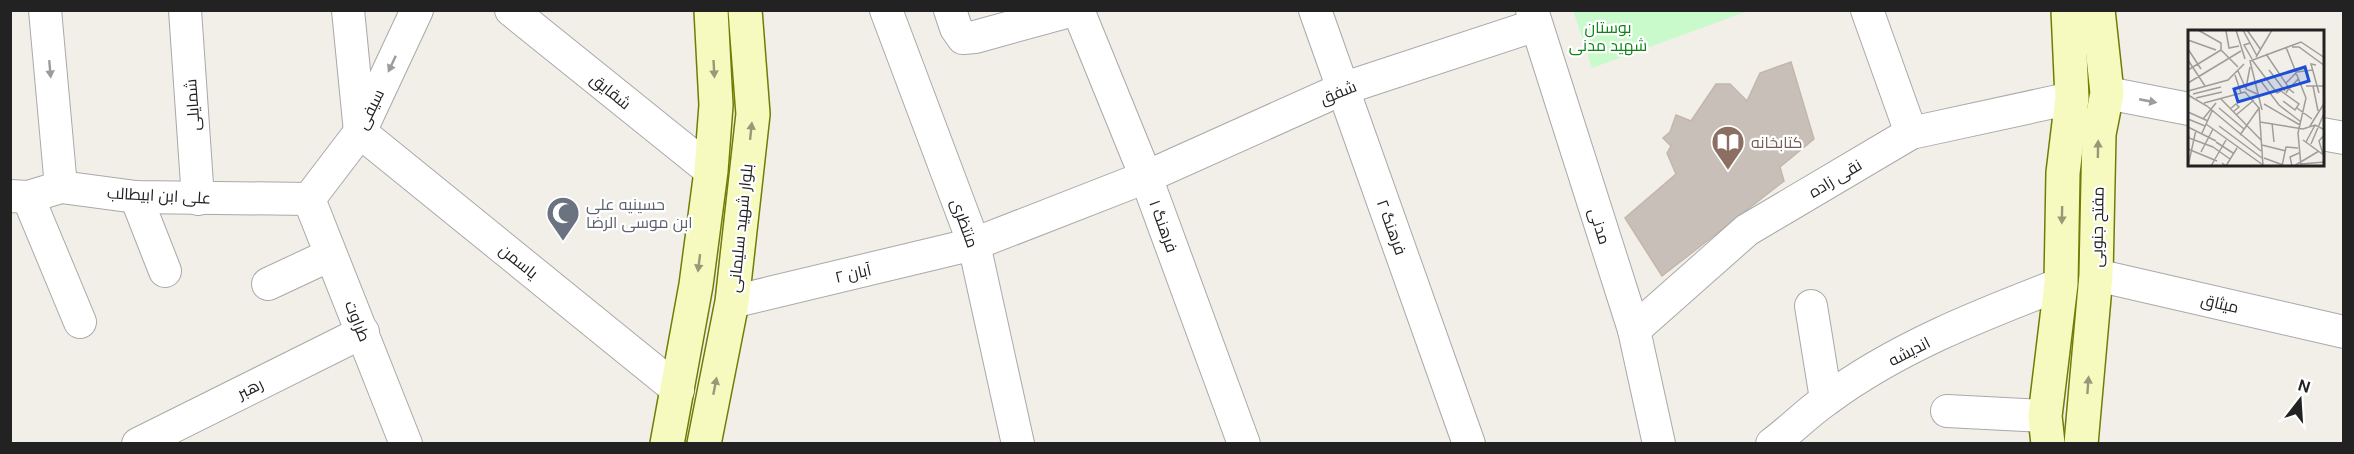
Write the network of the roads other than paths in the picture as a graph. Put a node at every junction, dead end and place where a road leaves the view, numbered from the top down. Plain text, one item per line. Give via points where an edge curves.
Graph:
1 (45, 10) edge
2 (185, 10) edge
3 (348, 10) edge
4 (417, 10) edge
5 (511, 10) edge
6 (711, 10) edge
7 (745, 10) edge
8 (885, 10) edge
9 (950, 10) edge
10 (1076, 10) edge
11 (1315, 10) edge
12 (1867, 10) edge
13 (2068, 10) edge
14 (2098, 10) edge
15 (1534, 18) edge
16 (1342, 89) junction
17 (2107, 93) junction
18 (2072, 98) junction
19 (2188, 109) edge
20 (360, 132) junction
21 (1911, 133) junction
22 (2324, 134) edge
23 (2343, 138) edge
24 (711, 171) junction
25 (1146, 177) junction
26 (61, 187) junction
27 (19, 196) edge
28 (136, 197) junction
29 (198, 199) junction
30 (309, 199) junction
31 (974, 244) junction
32 (330, 255) junction
33 (165, 271) dead end
34 (2096, 274) junction
35 (268, 284) dead end
36 (2061, 284) junction
37 (732, 302) junction
38 (1810, 306) dead end
39 (80, 322) dead end
40 (1634, 330) junction
41 (363, 332) junction
42 (2343, 332) edge
43 (678, 390) junction
44 (1826, 399) junction
45 (1947, 411) dead end
46 (2047, 430) edge
47 (188, 432) edge
48 (1778, 442) edge
49 (138, 444) edge
50 (406, 444) edge
51 (667, 444) edge
52 (704, 444) edge
53 (1017, 444) edge
54 (1244, 444) edge
55 (1469, 444) edge
56 (1659, 444) edge
57 (2081, 444) edge

1 -> 26 street
2 - 29 street, شمایلی
3 - 20 street
4 -> 20 street, سیفی
5 - 24 street, شقایق
6 -> 24 street via 716,105
37 -> 7 street, بلوار شهید سلیمانی via 753,114
8 - 31 street, منتظری
9 - 10 street via 963,38
10 - 25 street, فرهنگ ۱
11 - 16 street, فرهنگ ۲
12 - 21 street
13 - 18 street
14 - 17 street, مفتح جنوبی
15 - 16 street, شفق
15 - 40 street, مدنی
16 - 25 street, شفق
16 - 55 street, فرهنگ ۲
17 - 18 street
17 -> 19 street
34 -> 17 street, مفتح جنوبی via 2099,134
18 - 21 street, نقی زاده
18 -> 36 street via 2063,172
20 - 30 street, سیفی
20 - 43 street, یاسمن
21 - 40 street, نقی زاده via 1747,230
22 - 23 street
24 -> 43 street
25 - 31 street, شفق
25 - 54 street, فرهنگ ۱
26 - 27 street, علی ابن ابیطالب
26 - 28 street, علی ابن ابیطالب
27 - 39 street
28 - 29 street, علی ابن ابیطالب
28 - 33 street
29 - 30 street, علی ابن ابیطالب
30 - 32 street, طراوت
31 - 37 street, آبان ۲
31 - 53 street, منتظری
32 - 35 street
32 - 41 street, طراوت
34 - 42 street, میثاق
57 -> 34 street, مفتح جنوبی
36 - 44 street, اندیشه via 1978,316 1889,360
36 - 46 street
52 -> 37 street, بلوار شهید سلیمانی
38 - 44 street
40 - 56 street, مدنی
41 - 47 street, رهبر
41 - 50 street, طراوت
43 - 51 street
44 - 48 street, اندیشه
45 - 46 street
47 - 49 street, رهبر

